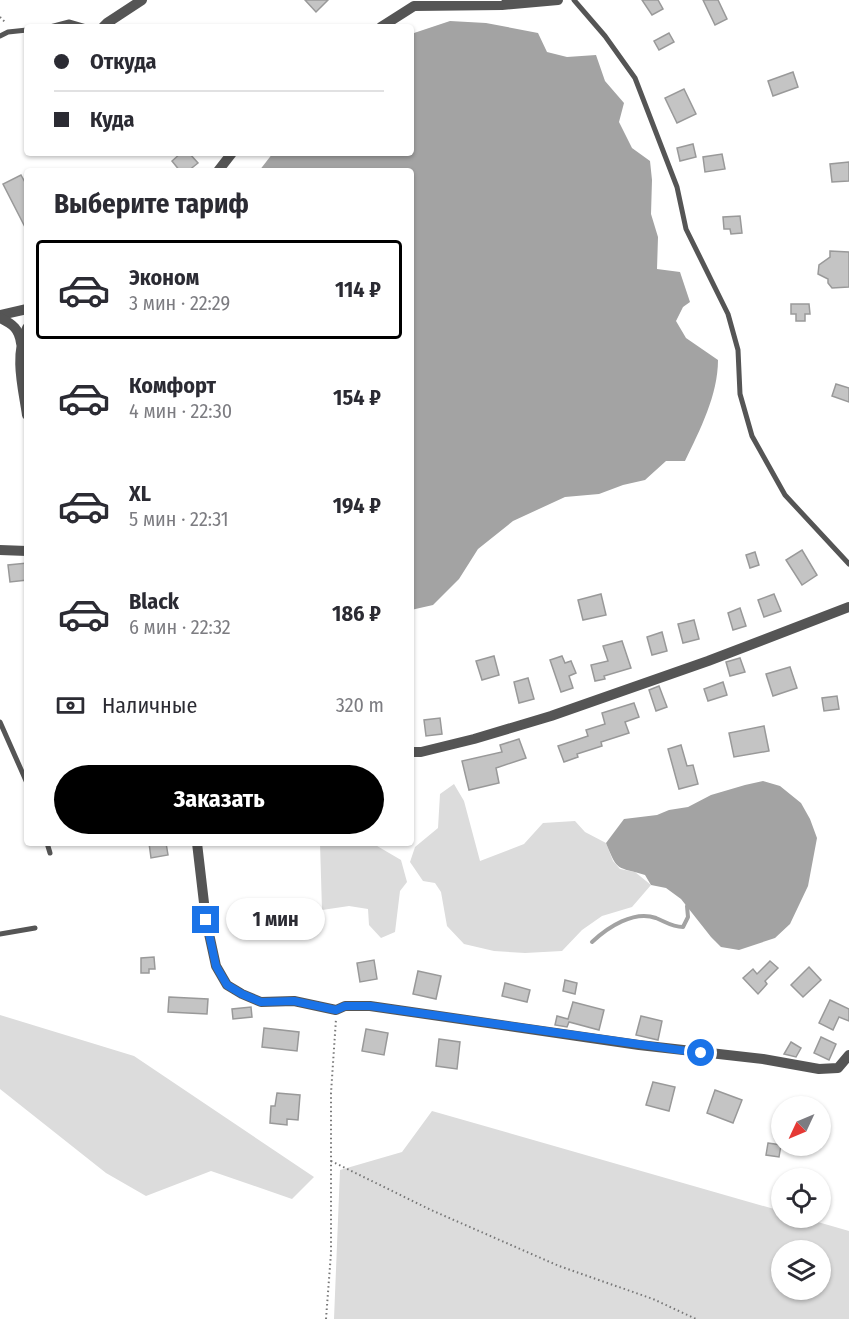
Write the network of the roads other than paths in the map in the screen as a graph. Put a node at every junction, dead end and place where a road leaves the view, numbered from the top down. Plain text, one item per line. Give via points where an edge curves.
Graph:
1 (142, 0) edge
2 (558, 0) edge
3 (574, 0) edge
4 (413, 3) edge
5 (105, 24) edge
6 (385, 24) edge
7 (24, 30) edge
8 (0, 36) edge
9 (230, 156) edge
10 (220, 168) edge
11 (24, 310) edge
12 (0, 316) edge
13 (24, 336) edge
14 (21, 344) junction
15 (24, 396) edge
16 (0, 550) edge
17 (24, 551) edge
18 (849, 564) edge
19 (849, 607) edge
20 (0, 722) edge
21 (414, 752) edge
22 (24, 776) edge
23 (48, 846) edge
24 (197, 846) edge
25 (50, 853) dead end
26 (35, 928) dead end
27 (0, 934) edge
28 (849, 1055) edge

1 - 5 street
2 - 4 street via 502,5
3 - 18 lane via 635,78 677,186 686,230 728,314 738,350 740,394 752,436 785,495
4 - 6 street
7 - 8 lane
9 - 10 street
11 - 12 street
12 - 14 street via 20,334
13 - 14 street
14 - 15 street
16 - 17 street
19 - 21 street via 551,716
20 - 22 lane
23 - 25 lane
24 - 28 street via 216,966 227,985 261,1002 294,1001 336,1010 370,1006 819,1069 838,1068
26 - 27 lane

